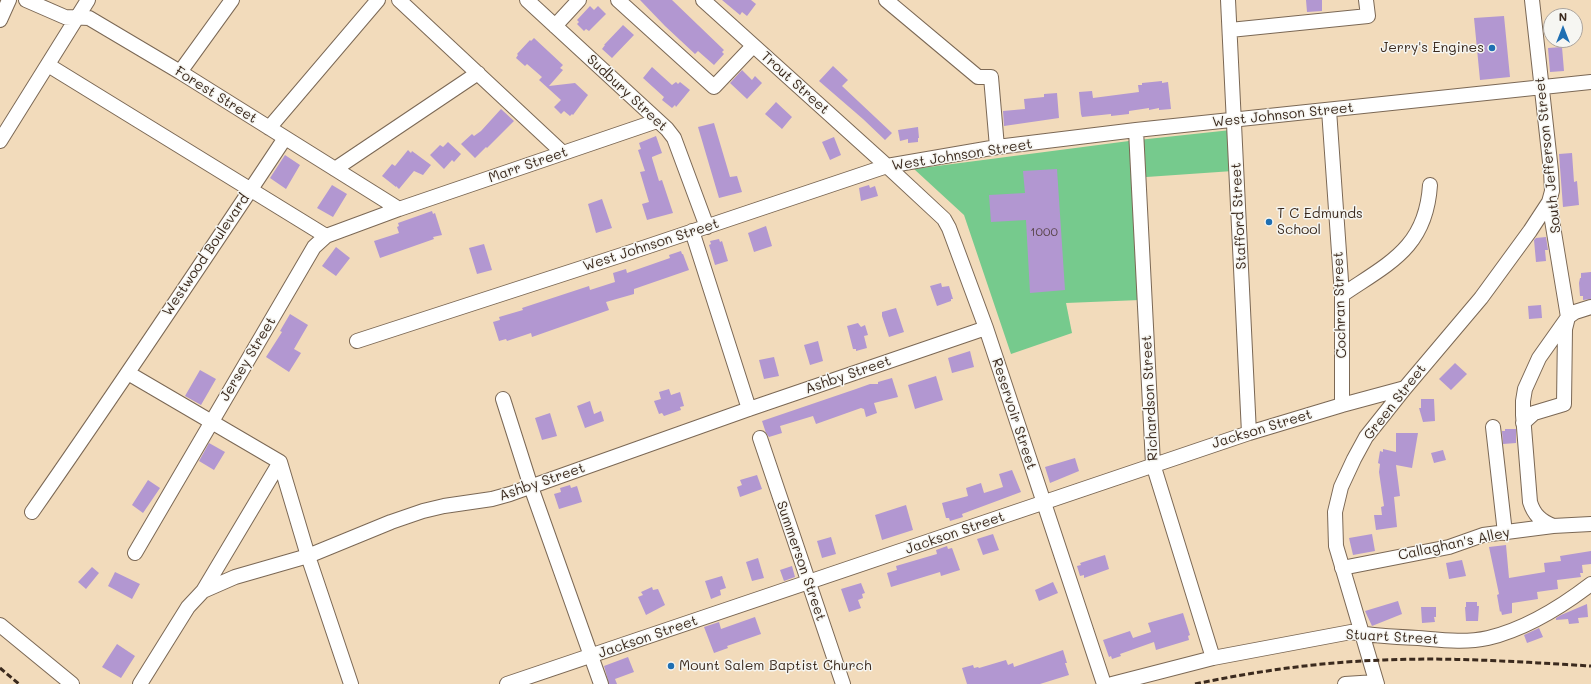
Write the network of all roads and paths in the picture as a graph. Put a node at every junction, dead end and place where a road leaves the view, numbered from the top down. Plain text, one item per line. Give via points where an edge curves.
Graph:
1 (10, 0) edge
2 (26, 0) edge
3 (88, 0) edge
4 (232, 0) edge
5 (378, 0) edge
6 (399, 0) edge
7 (527, 0) edge
8 (579, 0) edge
9 (618, 0) edge
10 (703, 0) edge
11 (886, 0) edge
12 (1228, 0) edge
13 (1366, 0) edge
14 (1532, 0) edge
15 (77, 17) junction
16 (0, 20) edge
17 (555, 26) junction
18 (1230, 30) junction
19 (753, 46) junction
20 (48, 65) junction
21 (180, 72) junction
22 (478, 73) junction
23 (1591, 82) edge
24 (1542, 86) junction
25 (1330, 110) junction
26 (1234, 120) junction
27 (657, 121) junction
28 (269, 128) junction
29 (1136, 130) junction
30 (285, 138) junction
31 (0, 141) edge
32 (997, 148) junction
33 (563, 153) junction
34 (887, 166) junction
35 (335, 169) junction
36 (1430, 185) dead end
37 (250, 190) junction
38 (1549, 202) junction
39 (399, 209) junction
40 (707, 226) junction
41 (692, 231) junction
42 (326, 236) junction
43 (1342, 295) junction
44 (1591, 307) edge
45 (1568, 317) junction
46 (986, 328) junction
47 (357, 341) dead end
48 (128, 373) junction
49 (1405, 388) junction
50 (503, 399) dead end
51 (1342, 405) junction
52 (749, 408) junction
53 (211, 421) junction
54 (1523, 423) junction
55 (1493, 427) dead end
56 (1249, 433) junction
57 (760, 438) dead end
58 (280, 462) junction
59 (1153, 464) junction
60 (531, 487) junction
61 (1044, 503) junction
62 (32, 512) dead end
63 (1591, 524) edge
64 (1553, 526) junction
65 (1506, 532) junction
66 (135, 553) dead end
67 (308, 556) junction
68 (1342, 568) junction
69 (809, 583) junction
70 (1591, 584) edge
71 (203, 591) junction
72 (0, 624) edge
73 (1362, 634) junction
74 (591, 656) junction
75 (1213, 658) junction
76 (1376, 683) edge
77 (72, 684) edge
78 (140, 684) edge
79 (350, 684) edge
80 (507, 684) edge
81 (601, 684) edge
82 (842, 684) edge
83 (1104, 684) edge
84 (1112, 684) edge
85 (1345, 684) edge

1 - 16 street
2 - 15 street, Forest Street via 65,16
3 - 15 street
4 - 21 street
5 - 28 street
6 - 22 street
7 - 17 street, Sudbury Street
8 - 17 street
9 - 19 street via 714,87
10 - 19 street, Trout Street
11 - 32 street via 978,77 991,77
12 - 18 street, Stafford Street
13 - 18 street via 1368,16
14 - 24 street, South Jefferson Street
15 - 20 street
15 - 21 street, Forest Street via 89,18
17 - 27 street, Sudbury Street
18 - 26 street, Stafford Street
19 - 34 street, Trout Street
20 - 31 street
20 - 37 street
21 - 28 street, Forest Street
22 - 33 street
22 - 35 street
23 - 24 street, West Johnson Street
24 - 25 street, West Johnson Street
24 - 38 street, South Jefferson Street via 1552,177
25 - 26 street, West Johnson Street
25 - 43 street, Cochran Street
26 - 29 street, West Johnson Street
26 - 56 street, Stafford Street
27 - 33 street, Marr Street
27 - 40 street, Sudbury Street via 674,138
28 - 30 street, Forest Street
29 - 32 street, West Johnson Street
29 - 59 street, Richardson Street
30 - 35 street, Forest Street
30 - 37 street, Westwood Boulevard
32 - 34 street, West Johnson Street
33 - 39 street, Marr Street
34 - 40 street, West Johnson Street
34 - 46 street, Reservoir Street via 944,219
35 - 39 street, Forest Street
36 - 43 street via 1424,216 1408,246 1398,257
37 - 42 street
37 - 48 street, Westwood Boulevard
38 - 45 street, South Jefferson Street
38 - 49 street, Green Street via 1490,287
39 - 42 street, Jersey Street
40 - 41 street, West Johnson Street
41 - 47 street, West Johnson Street
41 - 52 street
42 - 53 street, Jersey Street via 314,247
43 - 51 street, Cochran Street
44 - 45 street
45 - 54 street via 1539,358 1529,378 1523,401
45 - 54 street, South Jefferson Street via 1565,337 1564,404 1534,413
46 - 52 street, Ashby Street
46 - 61 street, Reservoir Street
48 - 53 street
48 - 62 street, Westwood Boulevard
49 - 51 street, Jackson Street
49 - 68 street, Green Street via 1366,437 1341,487 1336,506 1335,532
50 - 60 street
51 - 56 street, Jackson Street
52 - 60 street, Ashby Street
53 - 58 street
53 - 66 street, Jersey Street
54 - 64 street via 1530,502 1539,519
55 - 65 street
56 - 59 street, Jackson Street
57 - 69 street, Summerson Street
58 - 67 street
58 - 71 street
59 - 61 street, Jackson Street
59 - 75 street, Richardson Street
60 - 67 street, Ashby Street via 492,499 423,511
60 - 74 street
61 - 69 street, Jackson Street
61 - 83 street, Reservoir Street
63 - 64 street, Callaghan's Alley
64 - 65 street, Callaghan's Alley
65 - 68 street, Callaghan's Alley via 1448,547
67 - 71 street, Ashby Street via 235,577
67 - 79 street
68 - 73 street, Green Street
69 - 74 street, Jackson Street
69 - 82 street, Summerson Street
70 - 73 street, Stuart Street via 1544,615 1487,638 1450,641
71 - 78 street, Ashby Street via 188,607
72 - 77 street
73 - 75 street, Stuart Street via 1351,632
73 - 76 street, Green Street
74 - 80 street, Jackson Street
74 - 81 street
75 - 84 street, Stuart Street
76 - 85 street

